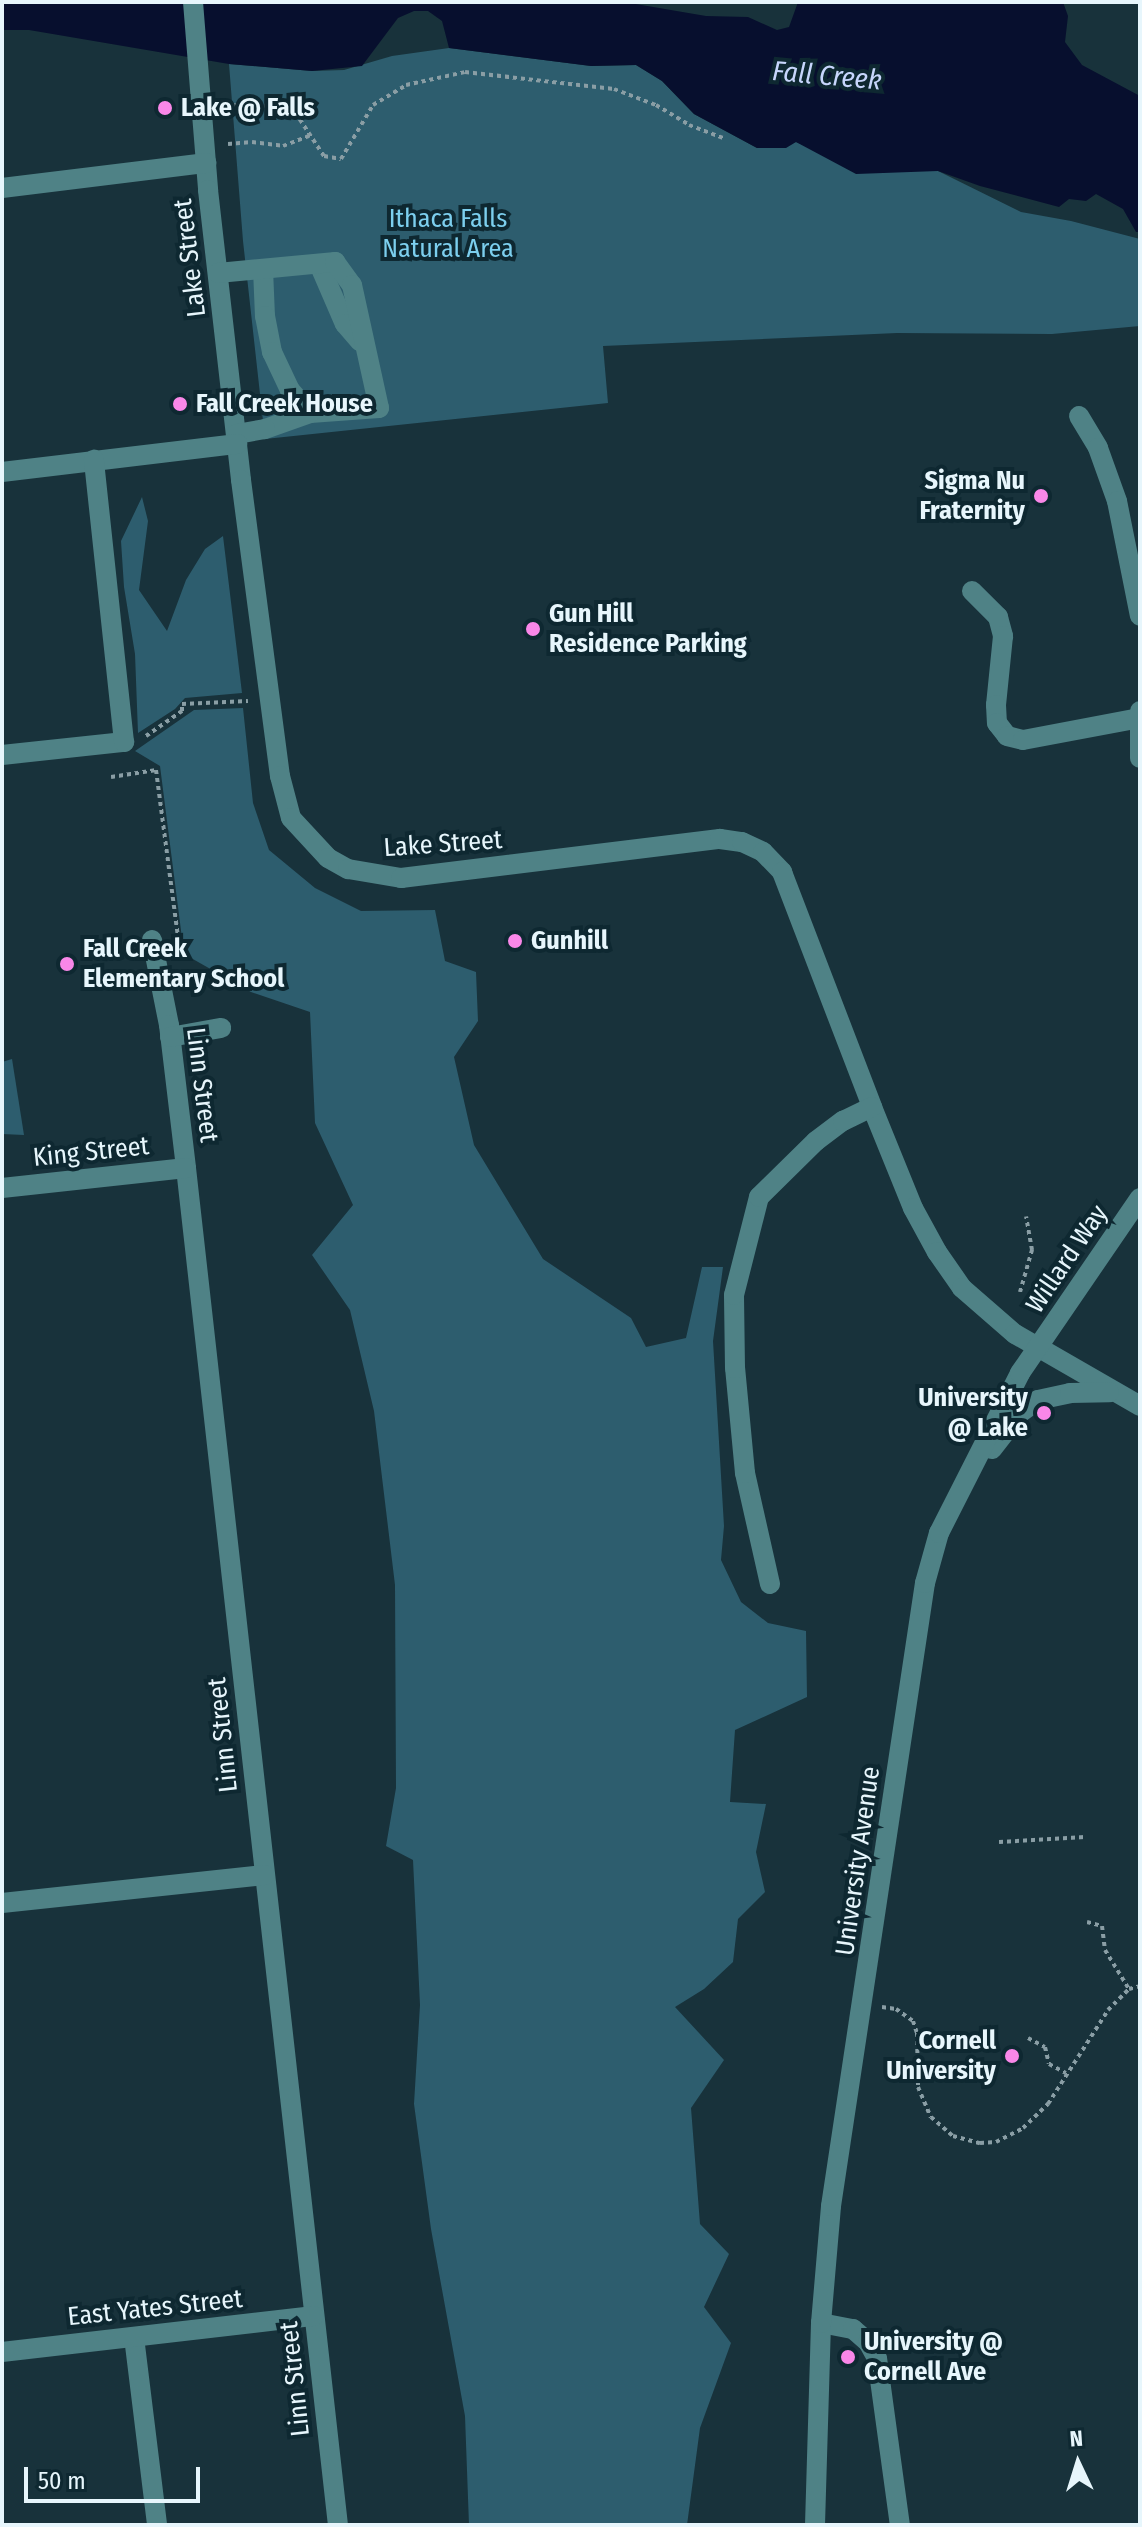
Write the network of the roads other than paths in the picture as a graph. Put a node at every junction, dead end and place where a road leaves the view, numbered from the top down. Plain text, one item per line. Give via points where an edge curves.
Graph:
1 (193, 2) edge
2 (206, 163) junction
3 (2, 188) edge
4 (263, 269) junction
5 (218, 273) junction
6 (310, 413) junction
7 (1079, 416) dead end
8 (236, 439) junction
9 (94, 460) junction
10 (2, 472) edge
11 (972, 591) dead end
12 (1140, 616) edge
13 (1139, 714) edge
14 (2, 755) edge
15 (1140, 758) edge
16 (152, 940) road end
17 (221, 1028) dead end
18 (170, 1037) junction
19 (872, 1107) junction
20 (186, 1168) junction
21 (2, 1188) edge
22 (1140, 1198) edge
23 (1037, 1348) junction
24 (1112, 1392) junction
25 (1140, 1406) edge
26 (961, 1490) junction
27 (770, 1584) dead end
28 (265, 1875) junction
29 (2, 1903) edge
30 (314, 2316) junction
31 (821, 2323) junction
32 (134, 2337) junction
33 (2, 2352) edge
34 (157, 2525) edge
35 (338, 2525) edge
36 (815, 2525) edge
37 (900, 2525) edge

1 - 2 street, Lake Street
2 - 3 street
2 - 5 street, Lake Street
4 - 5 street
4 - 6 street via 272,352 290,390
4 - 6 street via 335,262 352,285 379,408
5 - 8 street, Lake Street
6 - 8 street
7 - 12 street via 1098,448 1117,501
8 - 9 street
8 - 19 street, Lake Street via 280,776 291,818 304,836 348,869 401,878 720,839 752,847 782,872
9 - 10 street
9 - 14 street via 124,742
11 - 13 street via 998,617 1003,636 996,705 997,723 1007,736 1023,740
13 - 15 street
16 - 18 street, Linn Street
17 - 18 street
18 - 20 street, Linn Street
19 - 23 street, Lake Street via 913,1208 954,1276 988,1313
19 - 27 street via 816,1141 759,1197 734,1295 745,1473
20 - 21 street, King Street
20 - 28 street, Linn Street
22 - 23 street, Willard Way
23 - 24 street
23 - 26 street, University Avenue
24 - 25 street
24 - 26 street via 1038,1400 1006,1429
26 - 31 street, University Avenue via 939,1533 925,1583 831,2206
28 - 29 street
28 - 30 street, Linn Street
30 - 32 street, East Yates Street
30 - 35 street, Linn Street
31 - 36 street, University Avenue
31 - 37 street via 853,2329 877,2358
32 - 33 street, East Yates Street
32 - 34 street

